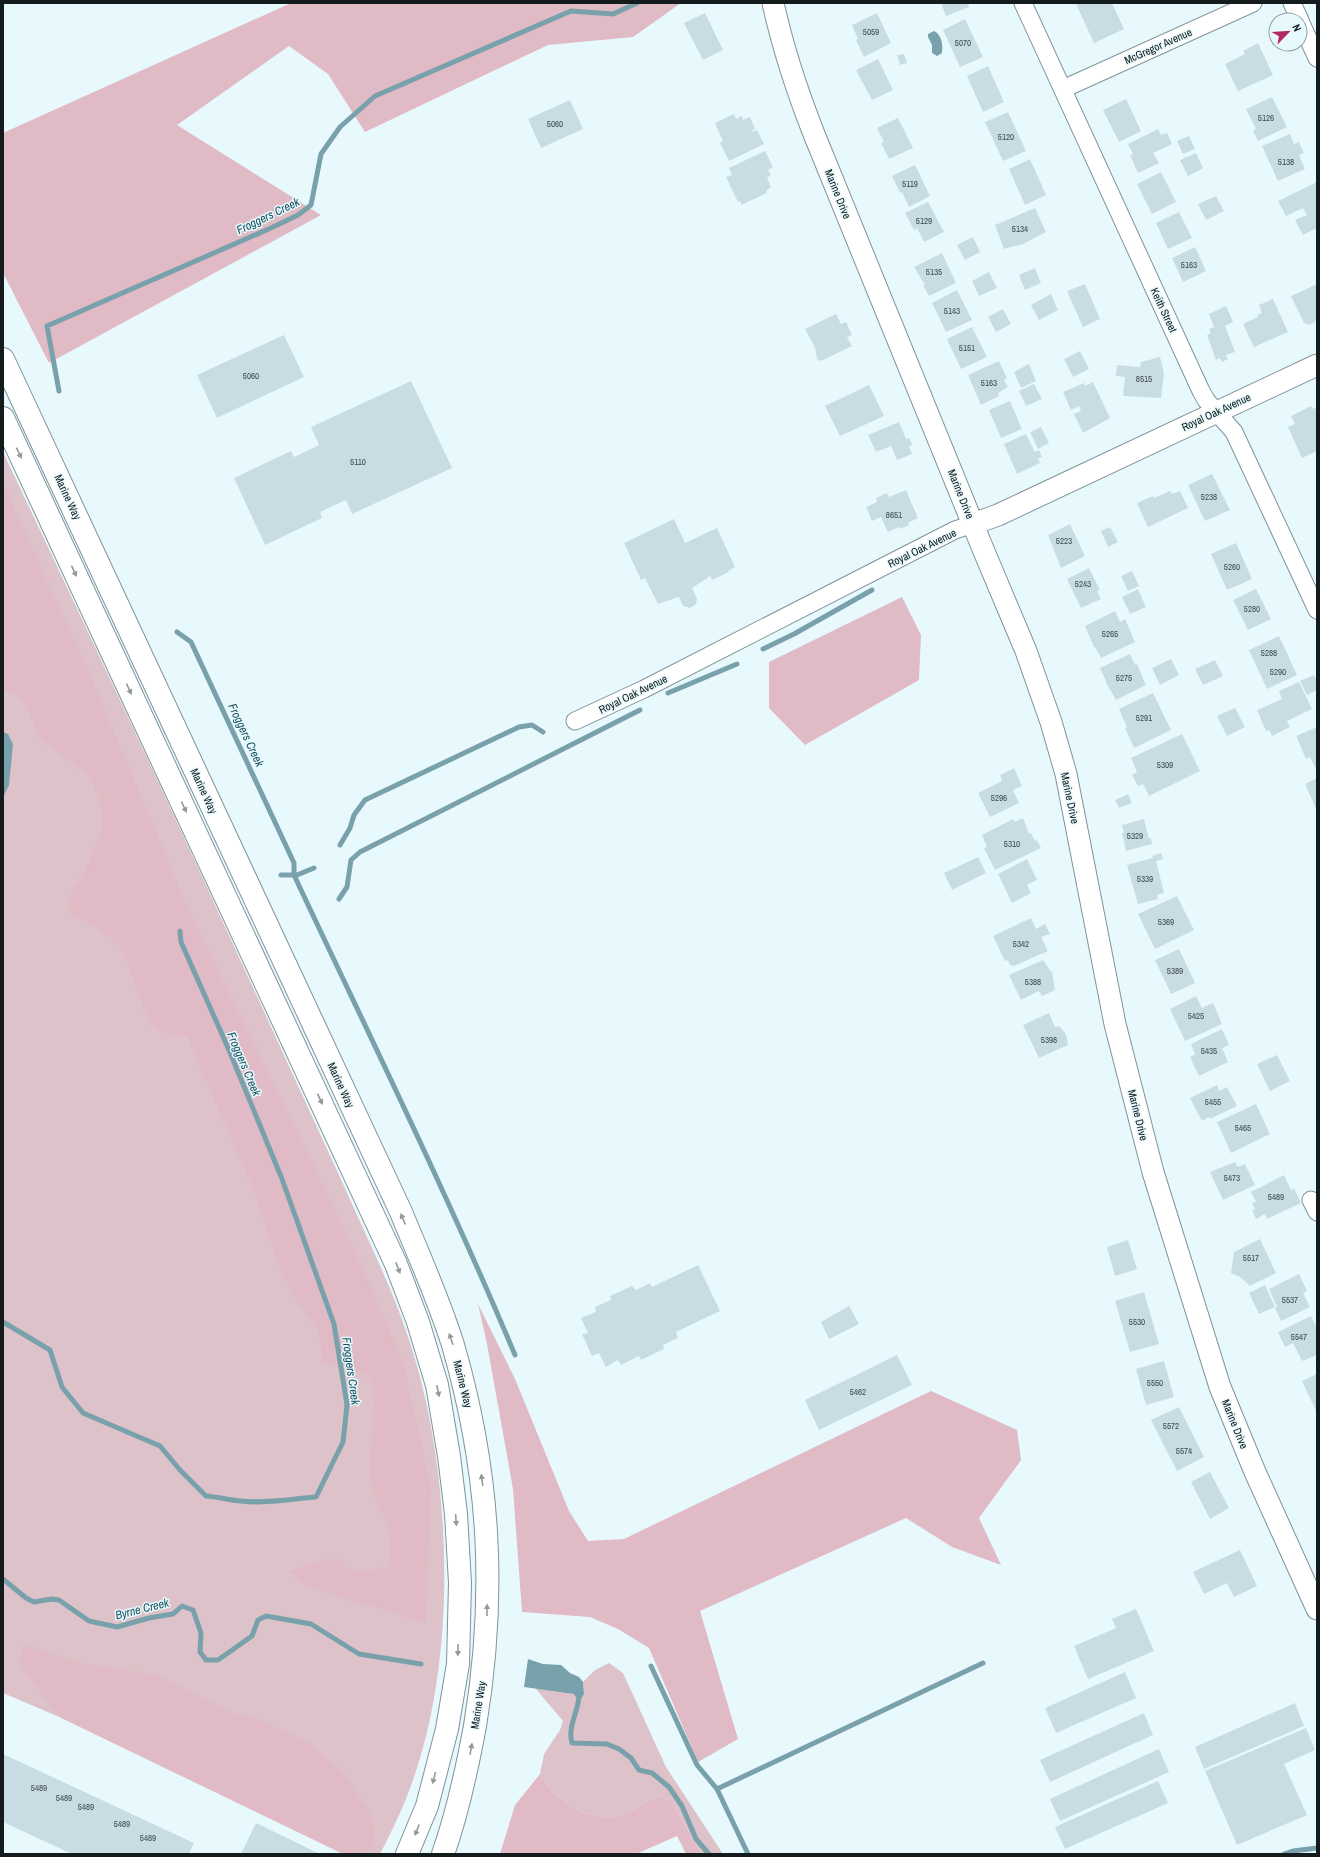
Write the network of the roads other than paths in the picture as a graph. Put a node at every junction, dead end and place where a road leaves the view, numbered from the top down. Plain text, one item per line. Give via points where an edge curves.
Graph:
1 (773, 3) edge
2 (1023, 3) edge
3 (1253, 3) edge
4 (1308, 38) edge
5 (1317, 58) edge
6 (1063, 89) junction
7 (3, 358) edge
8 (1317, 365) edge
9 (1217, 412) junction
10 (3, 418) edge
11 (973, 524) junction
12 (1317, 610) edge
13 (576, 721) dead end
14 (1317, 1609) edge
15 (407, 1854) edge
16 (443, 1854) edge

1 - 11 street, Marine Drive via 783,46 800,98
2 - 6 street, Keith Street
3 - 6 street, McGregor Avenue
4 - 5 street
6 - 9 street, Keith Street via 1201,391
16 -> 7 main road, Marine Way via 455,1821 470,1756 481,1690 487,1623 485,1504 476,1442 452,1345 438,1302 401,1212
8 - 9 street, Royal Oak Avenue
9 - 11 street, Royal Oak Avenue via 998,515
9 - 12 street, Keith Street via 1234,432
10 -> 15 main road via 396,1264 418,1322 437,1385 456,1514 460,1583 458,1664 447,1729 427,1806
11 - 13 street, Royal Oak Avenue via 955,530 644,689
11 - 14 street, Marine Drive via 1026,651 1066,774 1115,1024 1153,1172 1202,1332 1220,1387 1254,1472

